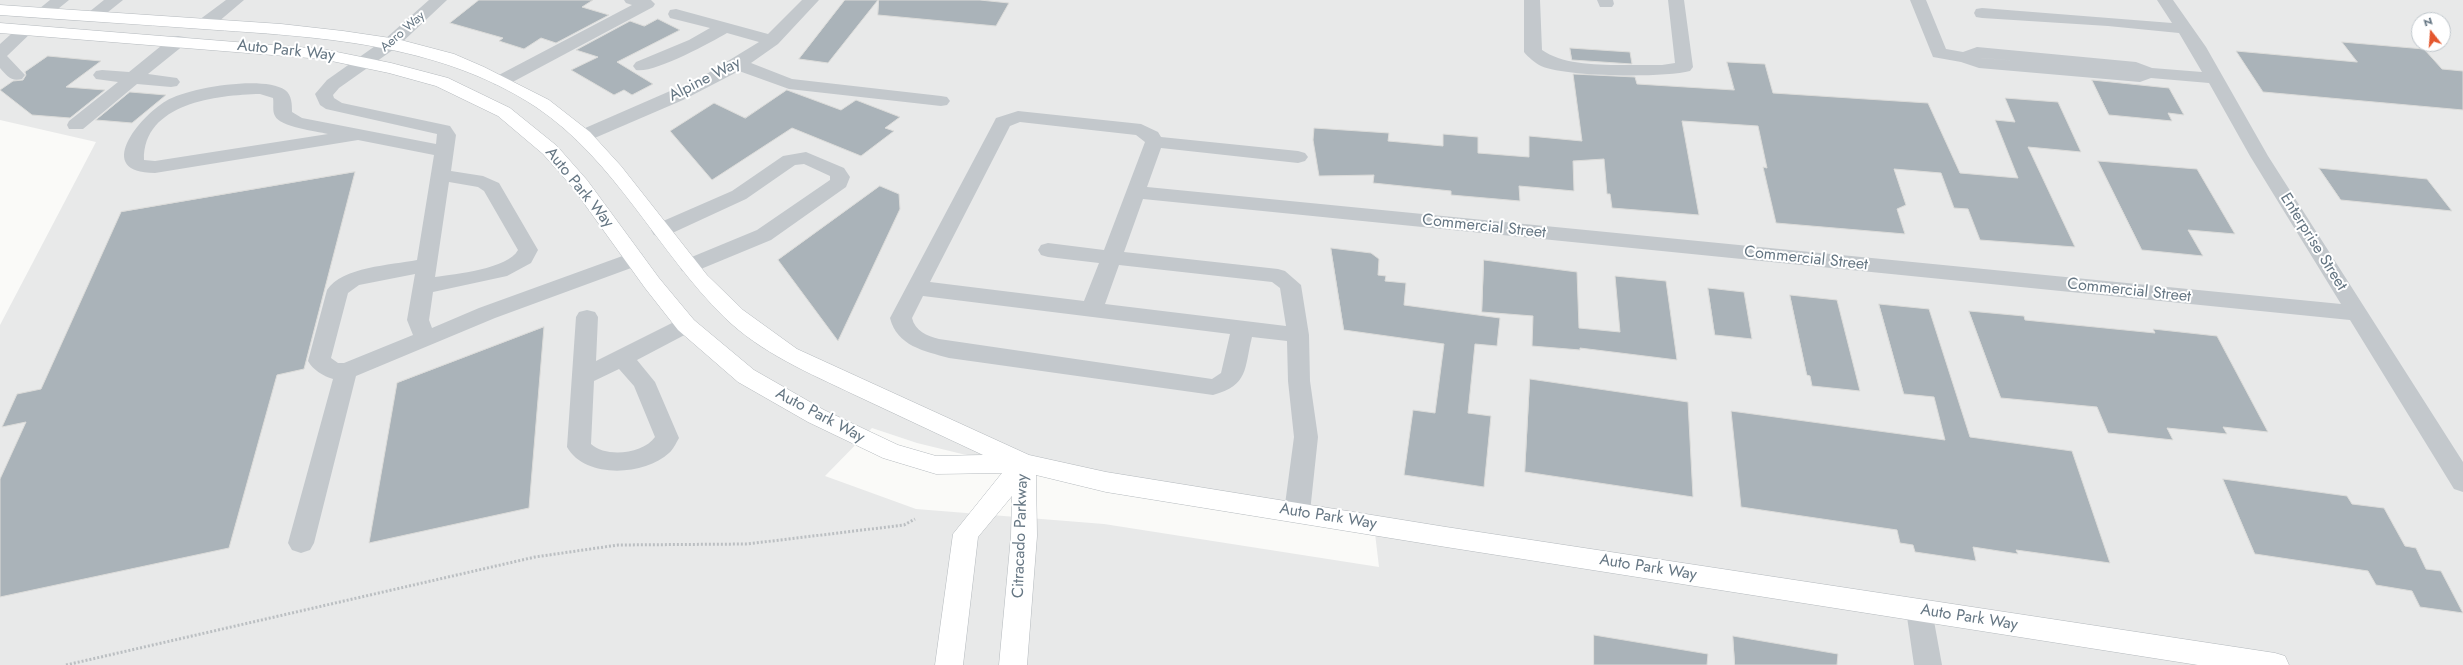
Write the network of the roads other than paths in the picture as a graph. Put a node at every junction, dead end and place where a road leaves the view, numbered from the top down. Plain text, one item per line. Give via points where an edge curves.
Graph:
1 (61, 0) edge
2 (115, 0) edge
3 (236, 0) edge
4 (439, 0) edge
5 (632, 0) edge
6 (811, 0) edge
7 (1532, 0) edge
8 (1676, 0) edge
9 (1918, 0) edge
10 (2166, 0) edge
11 (0, 10) edge
12 (42, 13) junction
13 (1982, 13) dead end
14 (676, 14) dead end
15 (92, 16) junction
16 (205, 24) junction
17 (725, 26) junction
18 (0, 28) edge
19 (2185, 29) junction
20 (26, 30) junction
21 (772, 40) junction
22 (178, 41) junction
23 (391, 43) junction
24 (0, 53) edge
25 (0, 58) edge
26 (366, 62) junction
27 (738, 64) junction
28 (642, 66) dead end
29 (16, 75) dead end
30 (102, 75) dead end
31 (132, 78) junction
32 (2214, 78) junction
33 (501, 81) junction
34 (171, 82) dead end
35 (941, 101) dead end
36 (76, 125) dead end
37 (354, 135) junction
38 (583, 136) junction
39 (1154, 142) junction
40 (444, 151) junction
41 (1298, 157) dead end
42 (440, 175) junction
43 (1135, 192) junction
44 (661, 230) junction
45 (1048, 250) dead end
46 (1111, 257) junction
47 (635, 259) junction
48 (689, 266) junction
49 (426, 276) junction
50 (917, 288) junction
51 (1092, 309) junction
52 (2357, 313) junction
53 (587, 317) dead end
54 (686, 325) junction
55 (1243, 328) junction
56 (1298, 335) junction
57 (425, 339) junction
58 (622, 358) junction
59 (346, 371) junction
60 (583, 377) junction
61 (1024, 463) junction
62 (2463, 482) edge
63 (1297, 512) junction
64 (300, 543) dead end
65 (1919, 610) junction
66 (949, 665) edge
67 (1013, 665) edge
68 (1928, 665) edge
69 (2275, 665) edge

1 - 12 street
2 - 15 street
3 - 16 street
4 - 23 street, Aero Way
5 - 33 street via 647,4
6 - 21 street, Alpine Way
7 - 8 street via 1533,52 1547,62 1579,68 1662,70 1684,67
9 - 32 street via 1939,53 1965,57 1977,52 2062,65 2136,67 2148,73
10 - 19 street, Enterprise Street
11 - 12 main road, Auto Park Way
12 - 15 main road, Auto Park Way
13 - 19 street
14 - 17 street
15 - 16 main road, Auto Park Way
16 - 23 main road, Auto Park Way via 282,29
17 - 21 street
17 - 28 street via 695,44
18 - 20 main road, Auto Park Way
19 - 32 street, Enterprise Street
20 - 22 main road, Auto Park Way
20 - 24 street
21 - 27 street, Alpine Way
22 - 26 main road, Auto Park Way via 314,53
22 - 31 street
23 - 26 street, Aero Way
23 - 33 main road, Auto Park Way via 448,58
25 - 29 street
26 - 40 street, Aero Way via 327,90 324,98 327,102 337,107 443,130 447,135
26 - 47 main road, Auto Park Way via 442,82 504,112 550,150 580,184
27 - 35 street via 789,84
27 - 38 street, Alpine Way via 698,87
30 - 31 street
31 - 34 street
31 - 36 street
32 - 52 street, Enterprise Street via 2259,156
33 - 38 main road, Auto Park Way via 543,104
37 - 37 street via 298,122 284,115 283,99 279,94 246,90 183,99 173,104 146,124 133,156 134,163 141,167 155,167
37 - 40 street
38 - 44 main road, Auto Park Way via 614,170
39 - 41 street
39 - 43 street
39 - 50 street via 1151,136 1140,130 1018,116 1009,118 1003,122
40 - 42 street
42 - 49 street
42 - 49 street via 483,182 492,187 528,250 528,255 522,261 495,273
43 - 46 street
43 - 52 street, Commercial Street
44 - 48 main road, Auto Park Way
44 - 48 street via 739,195 790,160 806,158 837,172 840,177 838,183 764,235
45 - 46 street
46 - 51 street
46 - 56 street via 1278,276 1290,285
47 - 54 main road, Auto Park Way
47 - 57 street via 487,313
48 - 61 main road, Auto Park Way via 735,315 790,355
49 - 57 street via 418,320
49 - 59 street via 353,279 338,290 319,361 333,371
50 - 51 street
50 - 55 street via 901,318 902,327 908,334 929,345 949,350 1213,387 1224,384 1231,377
51 - 55 street
52 - 62 street, Enterprise Street
53 - 60 street
54 - 58 street
54 - 61 main road, Auto Park Way via 746,376 816,416 891,452 936,465
55 - 56 street
56 - 63 street via 1299,381 1306,437
57 - 59 street
58 - 60 street
58 - 60 street via 644,382 667,438 664,445 656,451 629,461 592,458 583,454 579,448
59 - 64 street
61 - 63 main road, Auto Park Way via 1106,482
61 - 66 main road, Citracado Parkway via 966,534
61 - 67 main road, Citracado Parkway via 1024,536
63 - 65 main road, Auto Park Way
65 - 68 street
65 - 69 main road, Auto Park Way

